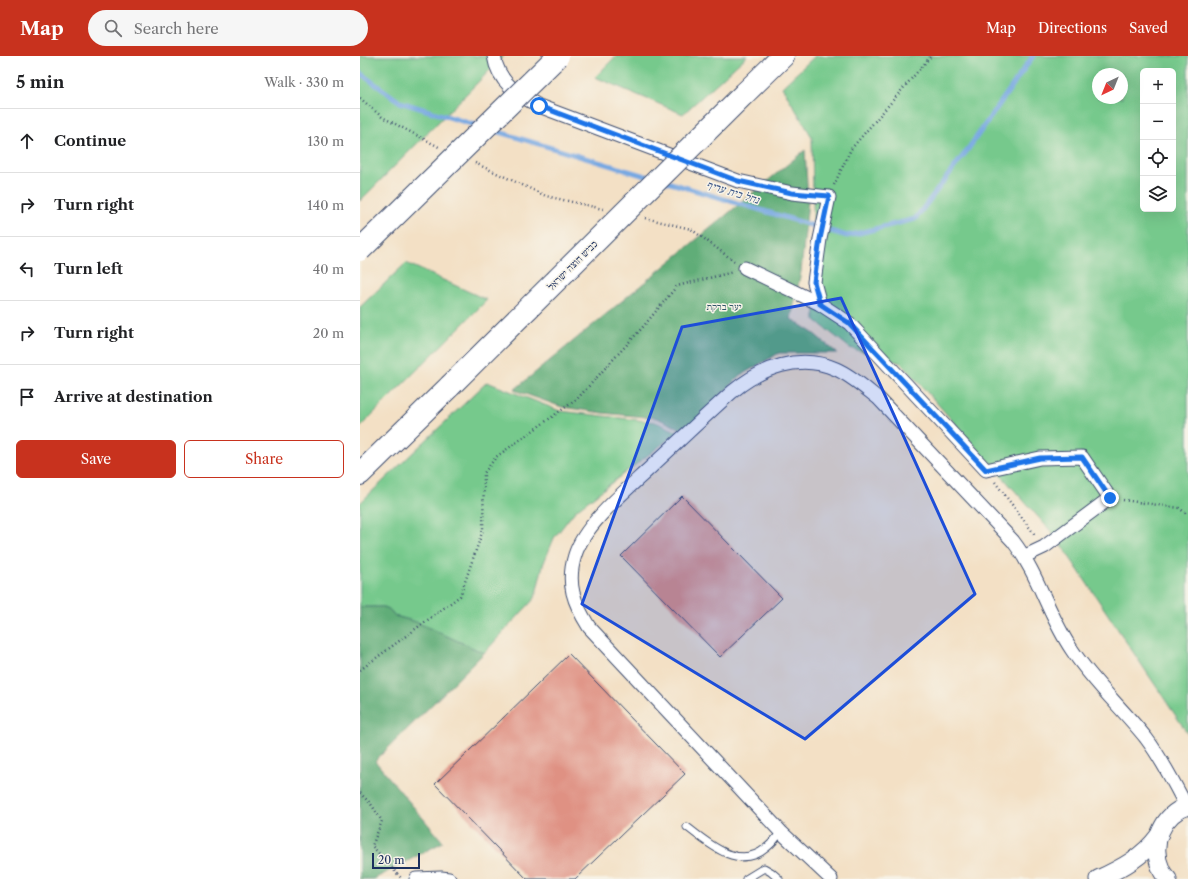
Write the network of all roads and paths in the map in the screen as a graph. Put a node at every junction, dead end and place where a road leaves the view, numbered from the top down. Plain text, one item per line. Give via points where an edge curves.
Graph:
1 (494, 56) edge
2 (558, 56) edge
3 (783, 56) edge
4 (931, 56) edge
5 (360, 98) edge
6 (446, 150) dead end
7 (474, 163) dead end
8 (829, 196) junction
9 (607, 210) dead end
10 (638, 217) dead end
11 (360, 250) edge
12 (745, 268) junction
13 (820, 304) junction
14 (986, 470) junction
15 (360, 474) edge
16 (1110, 498) junction
17 (1188, 515) edge
18 (1044, 547) junction
19 (1025, 556) junction
20 (360, 670) edge
21 (360, 794) edge
22 (1187, 806) edge
23 (687, 827) dead end
24 (781, 832) junction
25 (1159, 835) junction
26 (402, 879) edge
27 (416, 879) edge
28 (449, 879) edge
29 (746, 879) edge
30 (779, 879) edge
31 (831, 879) edge
32 (1098, 879) edge
33 (1168, 879) edge

1 - 8 street via 496,66 505,82 539,106 738,181 792,193
2 - 11 highway, bridge
3 - 15 highway, כביש חוצה ישראל, bridge
4 - 8 path via 851,149
5 - 6 path via 382,117
7 - 9 path via 546,196
8 - 13 street via 814,282
10 - 12 path via 691,229
12 - 13 street
12 - 20 path via 677,286 577,399 496,457 484,473 483,530 460,596
13 - 14 street via 849,323
14 - 16 street via 1040,458 1082,457
14 - 18 path
16 - 17 path via 1179,508
16 - 18 street
18 - 19 street
19 - 22 street via 1071,649 1101,688 1146,738
19 - 24 street via 879,400 847,375 813,363 786,365 759,373 747,380 599,518 575,555 571,581 577,606 589,627
21 - 26 path via 371,804 382,821 372,846
22 - 25 street via 1174,813 1164,824
23 - 24 lane via 712,846 739,857 758,854
24 - 31 street
25 - 32 street via 1141,855
25 - 33 street via 1156,854
27 - 28 street
29 - 30 lane via 764,868

